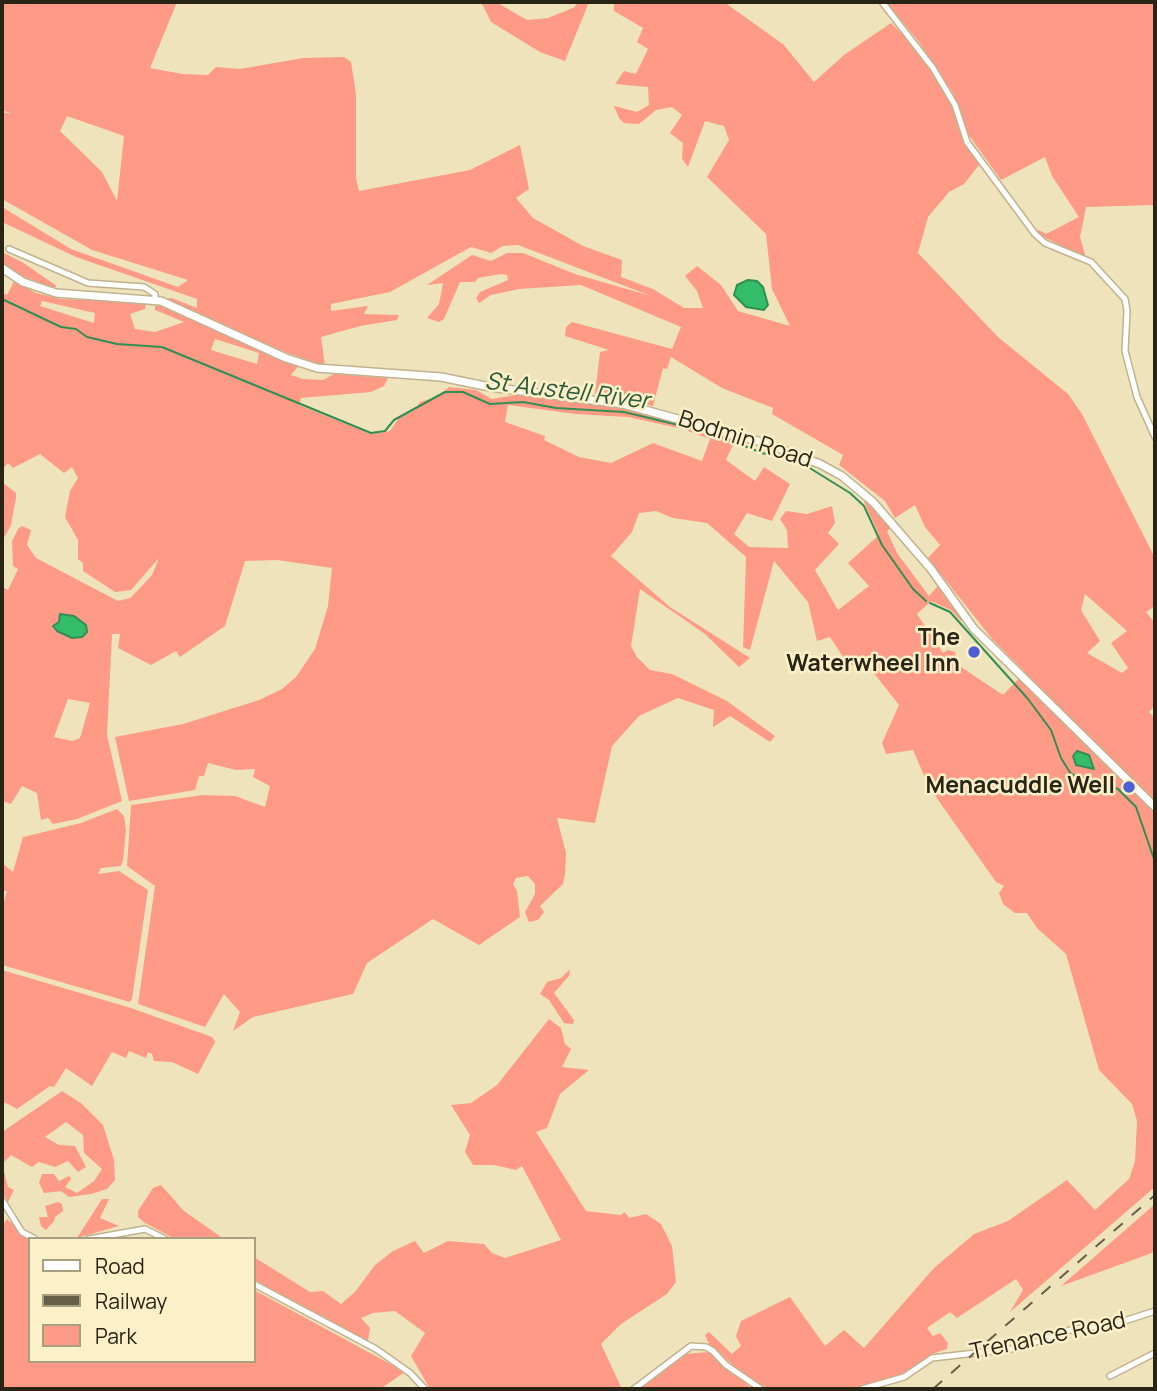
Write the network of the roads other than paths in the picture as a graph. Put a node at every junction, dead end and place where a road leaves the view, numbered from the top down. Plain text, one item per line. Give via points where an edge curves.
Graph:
1 (882, 2) edge
2 (9, 249) dead end
3 (2, 268) edge
4 (155, 299) junction
5 (1155, 437) edge
6 (1155, 807) edge
7 (2, 1200) edge
8 (31, 1237) edge
9 (100, 1237) edge
10 (161, 1237) edge
11 (256, 1285) edge
12 (1155, 1311) edge
13 (1155, 1353) edge
14 (1110, 1376) dead end
15 (425, 1389) edge
16 (634, 1389) edge
17 (761, 1389) edge
18 (862, 1389) edge

1 - 5 street via 933,68 950,95 967,142 1035,234 1045,243 1091,262 1125,299 1125,351 1137,397
2 - 4 street via 88,283 144,287
3 - 4 main road, Bodmin Road via 23,282 56,293
4 - 6 main road, Bodmin Road via 317,368 441,377 623,404 765,443 830,469 873,502 974,629
7 - 8 street via 22,1232
9 - 10 street via 145,1229
11 - 15 street via 376,1349
12 - 18 street, Trenance Road via 1070,1330 1018,1348 932,1358 904,1377
13 - 14 street
16 - 17 street via 691,1346 706,1347

